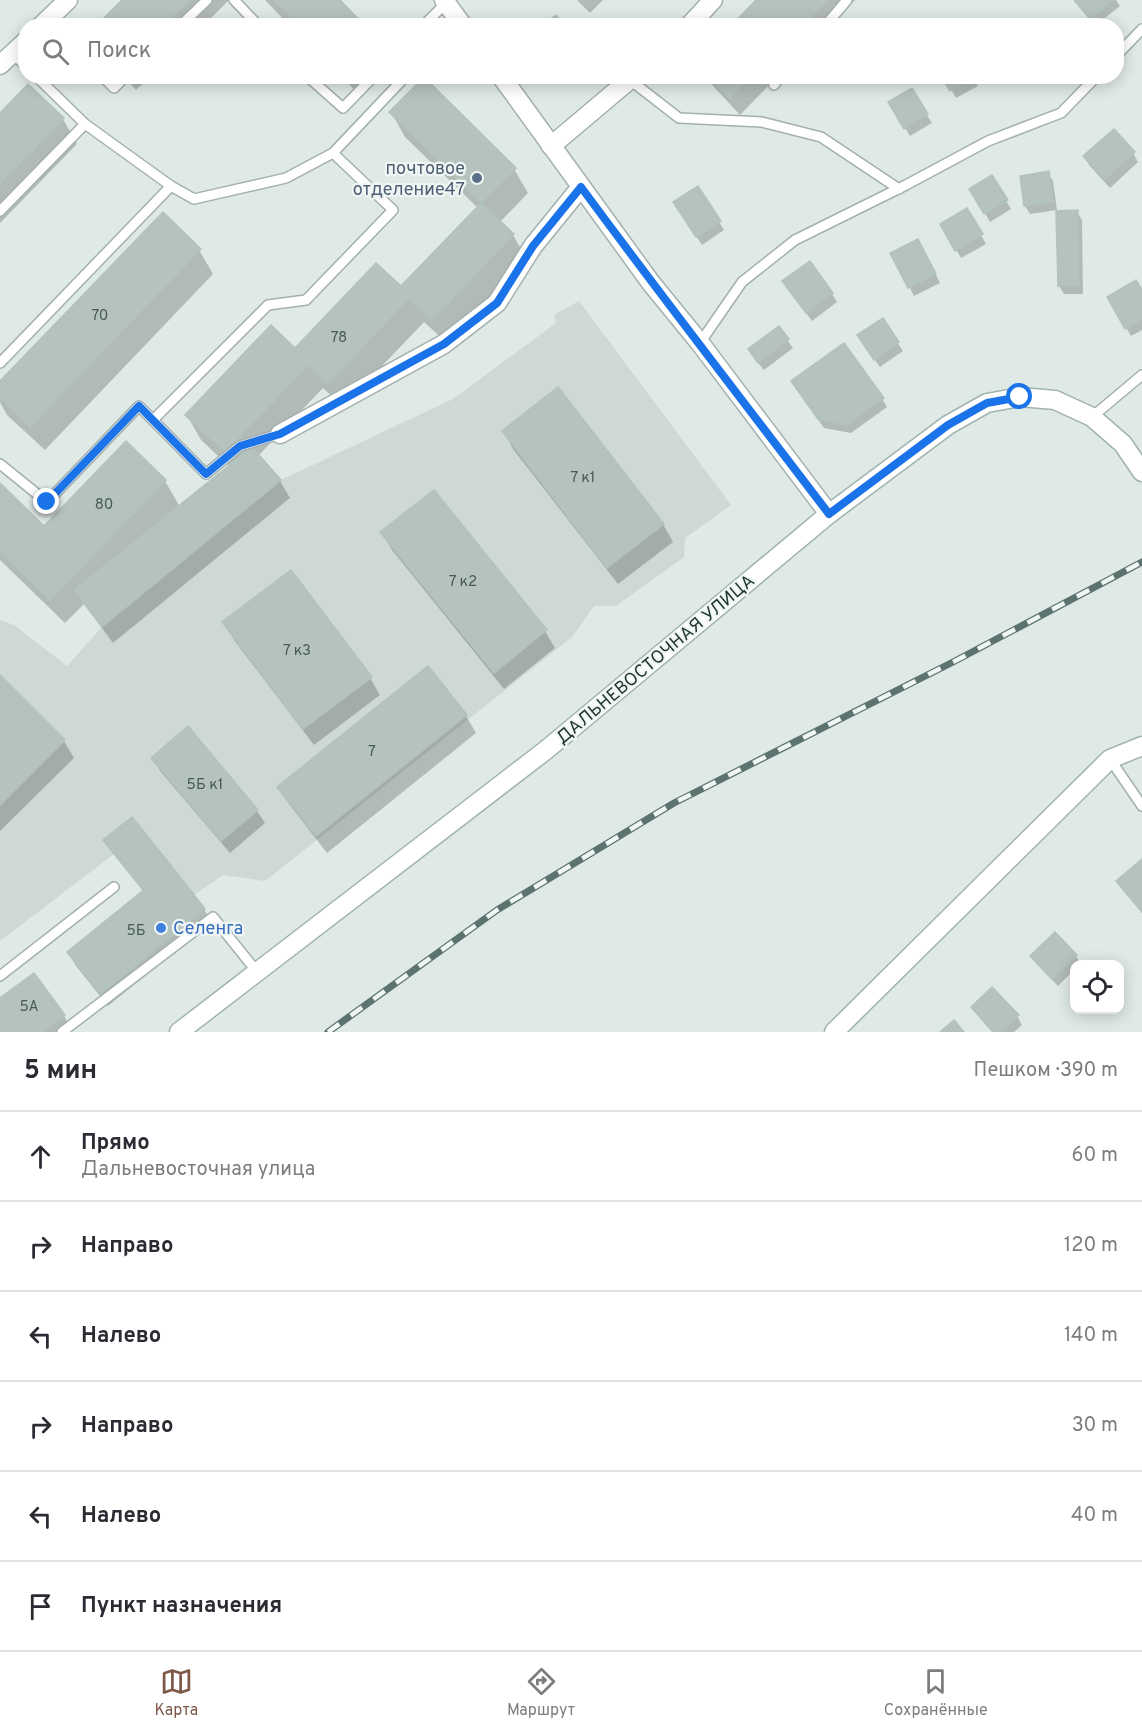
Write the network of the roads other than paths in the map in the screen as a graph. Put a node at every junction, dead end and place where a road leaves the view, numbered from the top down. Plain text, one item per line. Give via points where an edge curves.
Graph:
1 (68, 0) edge
2 (207, 0) edge
3 (234, 0) edge
4 (713, 0) edge
5 (847, 0) edge
6 (446, 1) edge
7 (52, 18) edge
8 (188, 18) edge
9 (251, 18) edge
10 (430, 18) edge
11 (456, 18) edge
12 (696, 18) edge
13 (832, 18) edge
14 (1142, 29) edge
15 (18, 48) edge
16 (1124, 48) edge
17 (6, 59) edge
18 (44, 84) edge
19 (316, 84) edge
20 (366, 84) edge
21 (398, 84) edge
22 (507, 84) edge
23 (625, 84) edge
24 (639, 84) edge
25 (1089, 84) edge
26 (85, 124) junction
27 (551, 146) junction
28 (333, 153) junction
29 (171, 186) junction
30 (581, 187) junction
31 (899, 189) junction
32 (0, 211) edge
33 (700, 343) junction
34 (0, 363) edge
35 (1142, 375) edge
36 (1092, 417) junction
37 (153, 420) junction
38 (280, 434) joint
39 (0, 464) edge
40 (1142, 472) edge
41 (829, 514) junction
42 (1142, 746) edge
43 (1110, 759) junction
44 (1142, 806) edge
45 (114, 887) dead end
46 (257, 972) junction
47 (0, 976) edge
48 (62, 1032) edge
49 (179, 1032) edge
50 (834, 1032) edge

1 - 7 street
2 - 8 lane
3 - 9 lane
4 - 12 street
5 - 13 lane
6 - 10 lane
6 - 11 street
14 - 16 lane
15 - 17 street
18 - 26 lane
19 - 20 lane via 343,108
21 - 28 lane
22 - 27 street
23 - 27 street
24 - 31 lane via 678,118 762,122 821,137
25 - 31 lane via 1061,113 988,141
26 - 29 lane
26 - 32 lane
27 - 30 street
28 - 29 lane via 286,178 194,199
28 - 37 lane via 393,210 306,300 268,305
29 - 34 lane
30 - 33 street
30 - 38 street via 533,246 497,303 444,344
31 - 33 lane via 795,240 742,282
33 - 41 street
35 - 36 lane
36 - 40 street, ДАЛЬНЕВОСТОЧНАЯ УЛИЦА via 1123,444
36 - 41 street, ДАЛЬНЕВОСТОЧНАЯ УЛИЦА via 1055,400 1020,397 987,403 948,425
37 - 38 lane via 206,474 240,446
37 - 39 lane via 139,406 47,502
41 - 46 street, ДАЛЬНЕВОСТОЧНАЯ УЛИЦА via 546,750
42 - 43 street
43 - 44 lane
43 - 50 street
45 - 47 lane
46 - 48 lane via 213,917
46 - 49 street, ДАЛЬНЕВОСТОЧНАЯ УЛИЦА

